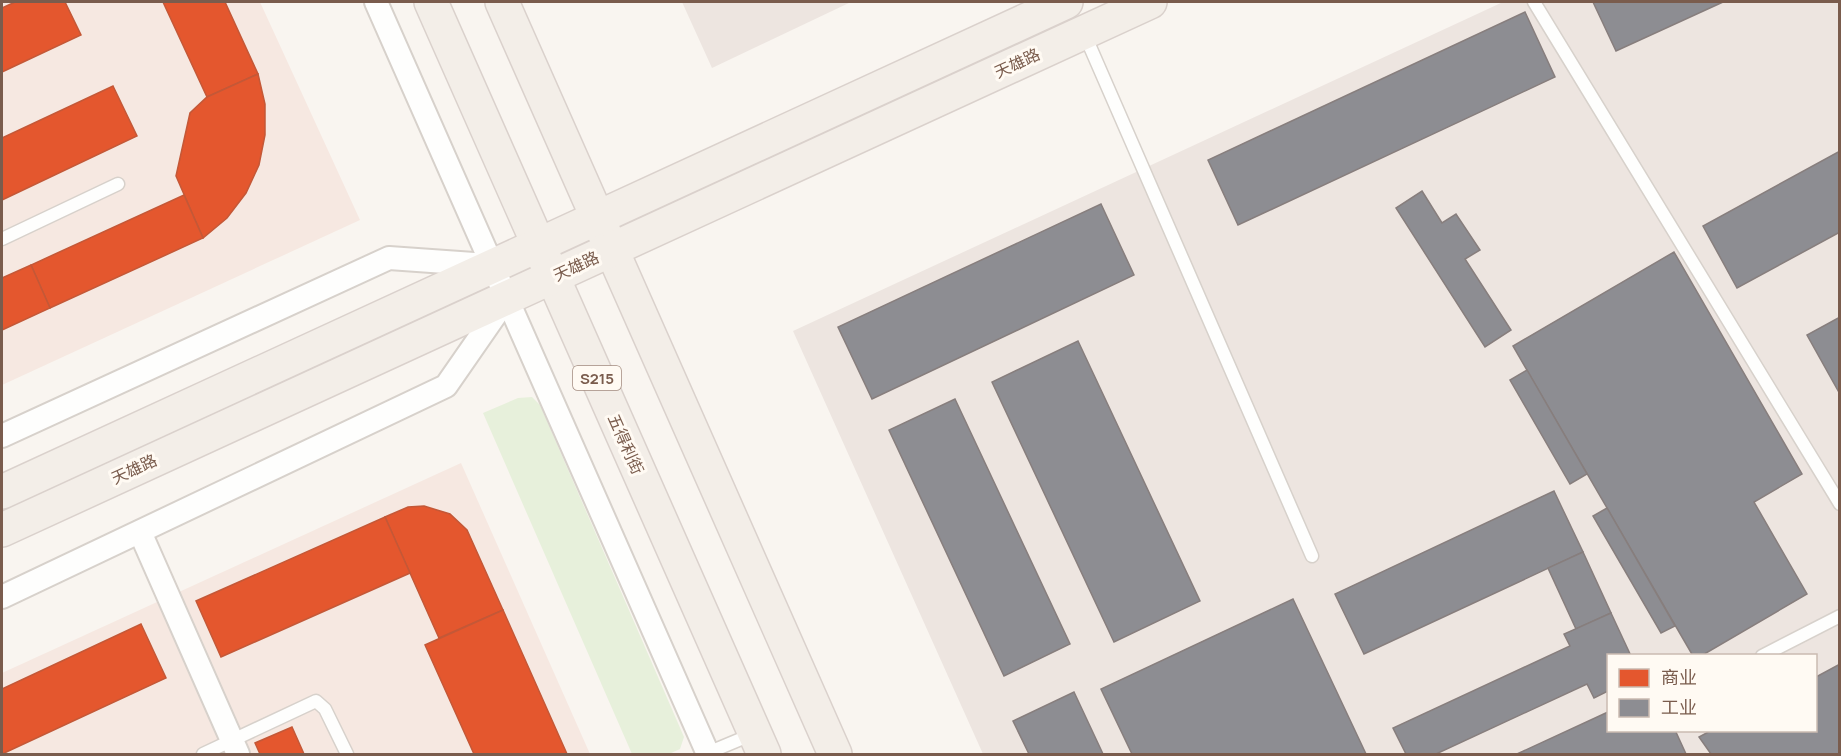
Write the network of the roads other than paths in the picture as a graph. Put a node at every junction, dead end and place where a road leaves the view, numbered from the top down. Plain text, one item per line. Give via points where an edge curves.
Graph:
1 (375, 2) edge
2 (431, 2) edge
3 (502, 2) edge
4 (1066, 2) edge
5 (1150, 2) edge
6 (1534, 2) edge
7 (1083, 32) junction
8 (118, 184) dead end
9 (598, 217) junction
10 (2, 238) edge
11 (538, 244) junction
12 (612, 249) junction
13 (492, 266) junction
14 (552, 277) junction
15 (507, 298) junction
16 (2, 436) edge
17 (2, 492) edge
18 (1839, 504) edge
19 (2, 531) edge
20 (140, 532) junction
21 (1312, 556) dead end
22 (2, 597) edge
23 (1839, 616) edge
24 (1766, 654) edge
25 (759, 744) edge
26 (235, 748) edge
27 (203, 754) edge
28 (347, 754) edge
29 (707, 754) edge
30 (835, 754) edge

1 - 13 street
2 - 11 main road, 五得利街 / S215
3 - 9 main road
4 - 9 main road
5 - 7 main road, 天雄路
6 - 18 lane
7 - 12 main road, 天雄路
7 - 21 lane
8 - 10 lane
9 - 11 main road
9 - 12 main road
11 - 13 main road
11 - 14 main road, 五得利街 / S215
12 - 14 main road, 天雄路
12 - 30 main road
13 - 15 street
13 - 16 street via 389,258
13 - 17 main road
14 - 15 main road, 天雄路
14 - 25 main road, 五得利街 / S215
15 - 19 main road, 天雄路
15 - 20 street via 446,386
15 - 29 street
20 - 22 street
20 - 26 street
23 - 24 lane
25 - 29 lane
26 - 27 lane
26 - 28 lane via 316,701 325,709

